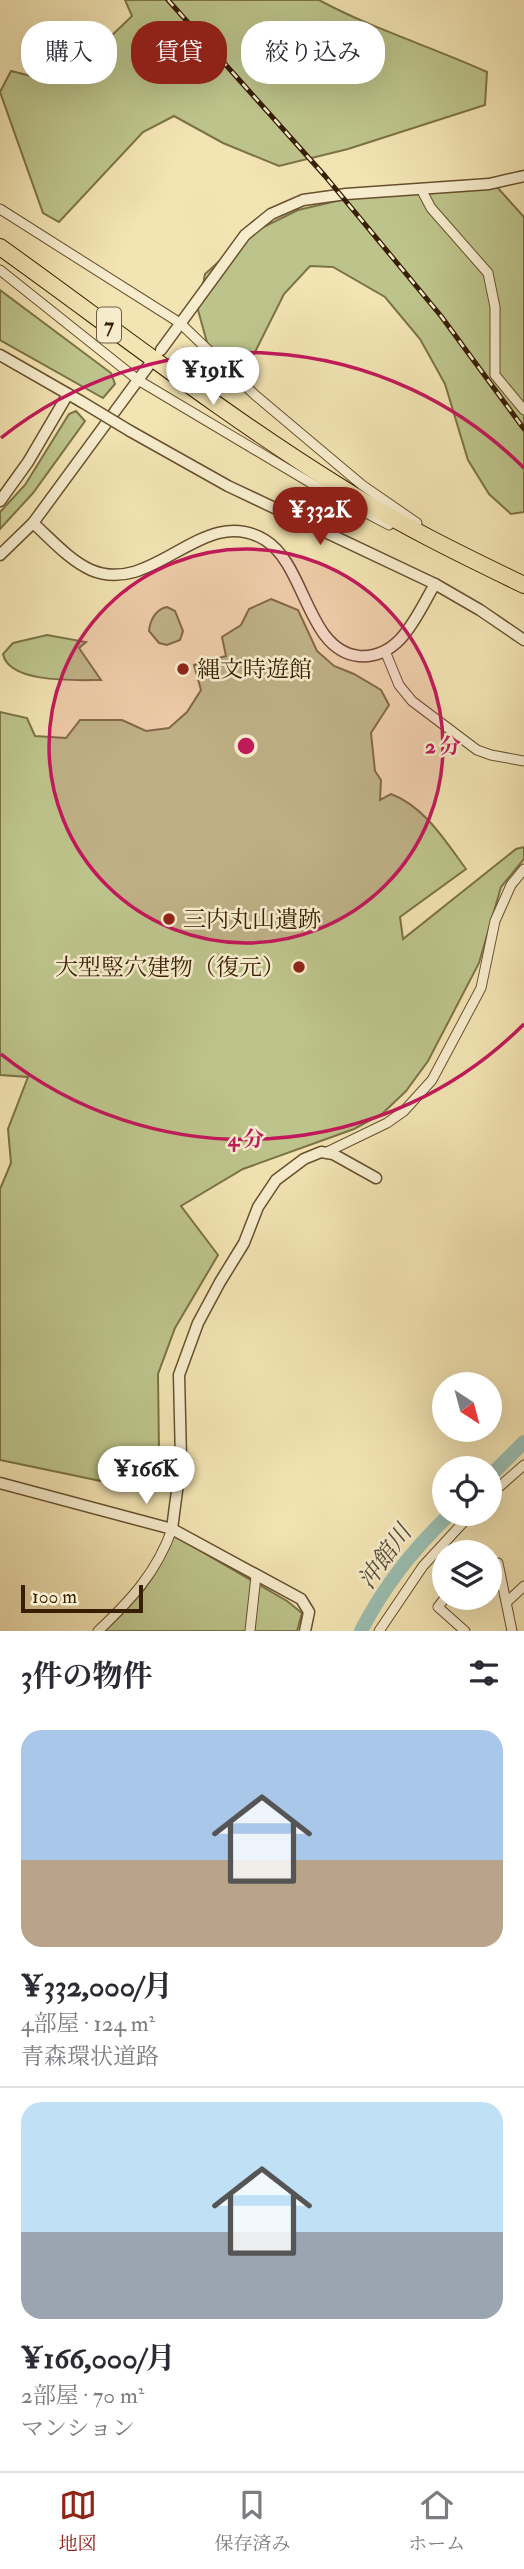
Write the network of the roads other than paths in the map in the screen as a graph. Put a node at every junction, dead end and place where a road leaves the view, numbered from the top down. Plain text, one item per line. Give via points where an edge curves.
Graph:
1 (524, 176) edge
2 (421, 189) junction
3 (0, 209) edge
4 (0, 247) edge
5 (0, 270) edge
6 (180, 323) junction
7 (161, 350) dead end
8 (0, 355) edge
9 (149, 365) dead end
10 (138, 380) junction
11 (68, 394) junction
12 (524, 410) edge
13 (0, 501) edge
14 (33, 523) junction
15 (430, 540) junction
16 (0, 555) edge
17 (524, 583) edge
18 (435, 584) junction
19 (524, 640) edge
20 (385, 651) junction
21 (524, 761) edge
22 (524, 869) edge
23 (327, 1152) junction
24 (376, 1178) dead end
25 (524, 1465) edge
26 (0, 1483) edge
27 (502, 1484) edge
28 (460, 1526) edge
29 (172, 1529) junction
30 (256, 1576) junction
31 (502, 1578) edge
32 (524, 1586) edge
33 (508, 1601) junction
34 (441, 1610) edge
35 (98, 1631) edge
36 (250, 1631) edge
37 (305, 1631) edge
38 (379, 1631) edge
39 (465, 1631) edge
40 (512, 1631) edge

1 - 2 street via 489,184
2 - 6 street via 321,196 287,205 246,235
2 - 12 street via 431,208 488,273 495,307 495,374
3 - 6 street
4 - 15 highway, 7 via 267,439
5 - 10 street
6 - 7 street
6 - 17 street via 255,395 362,485 411,520
8 - 11 street
9 - 10 street
10 - 14 street
10 - 15 street via 321,489
11 - 13 street
11 - 18 street, bridge via 228,486
14 - 16 street
14 - 20 street via 78,562 119,575 144,569 215,533 230,530 256,535 285,559 333,645 361,656
15 - 17 highway, 7
18 - 19 street
18 - 20 street via 406,634
20 - 21 street via 412,701 477,750
22 - 23 street via 511,885 495,921 481,988 432,1080 387,1123
23 - 24 street
23 - 29 street via 313,1154 288,1170 266,1193 244,1243 198,1323 179,1375 181,1460
25 - 27 street
26 - 29 street
28 - 38 street via 423,1566
29 - 30 street
29 - 35 street via 150,1574
30 - 36 street
30 - 37 street via 306,1604
31 - 33 street
32 - 33 street
33 - 40 street
34 - 39 street

